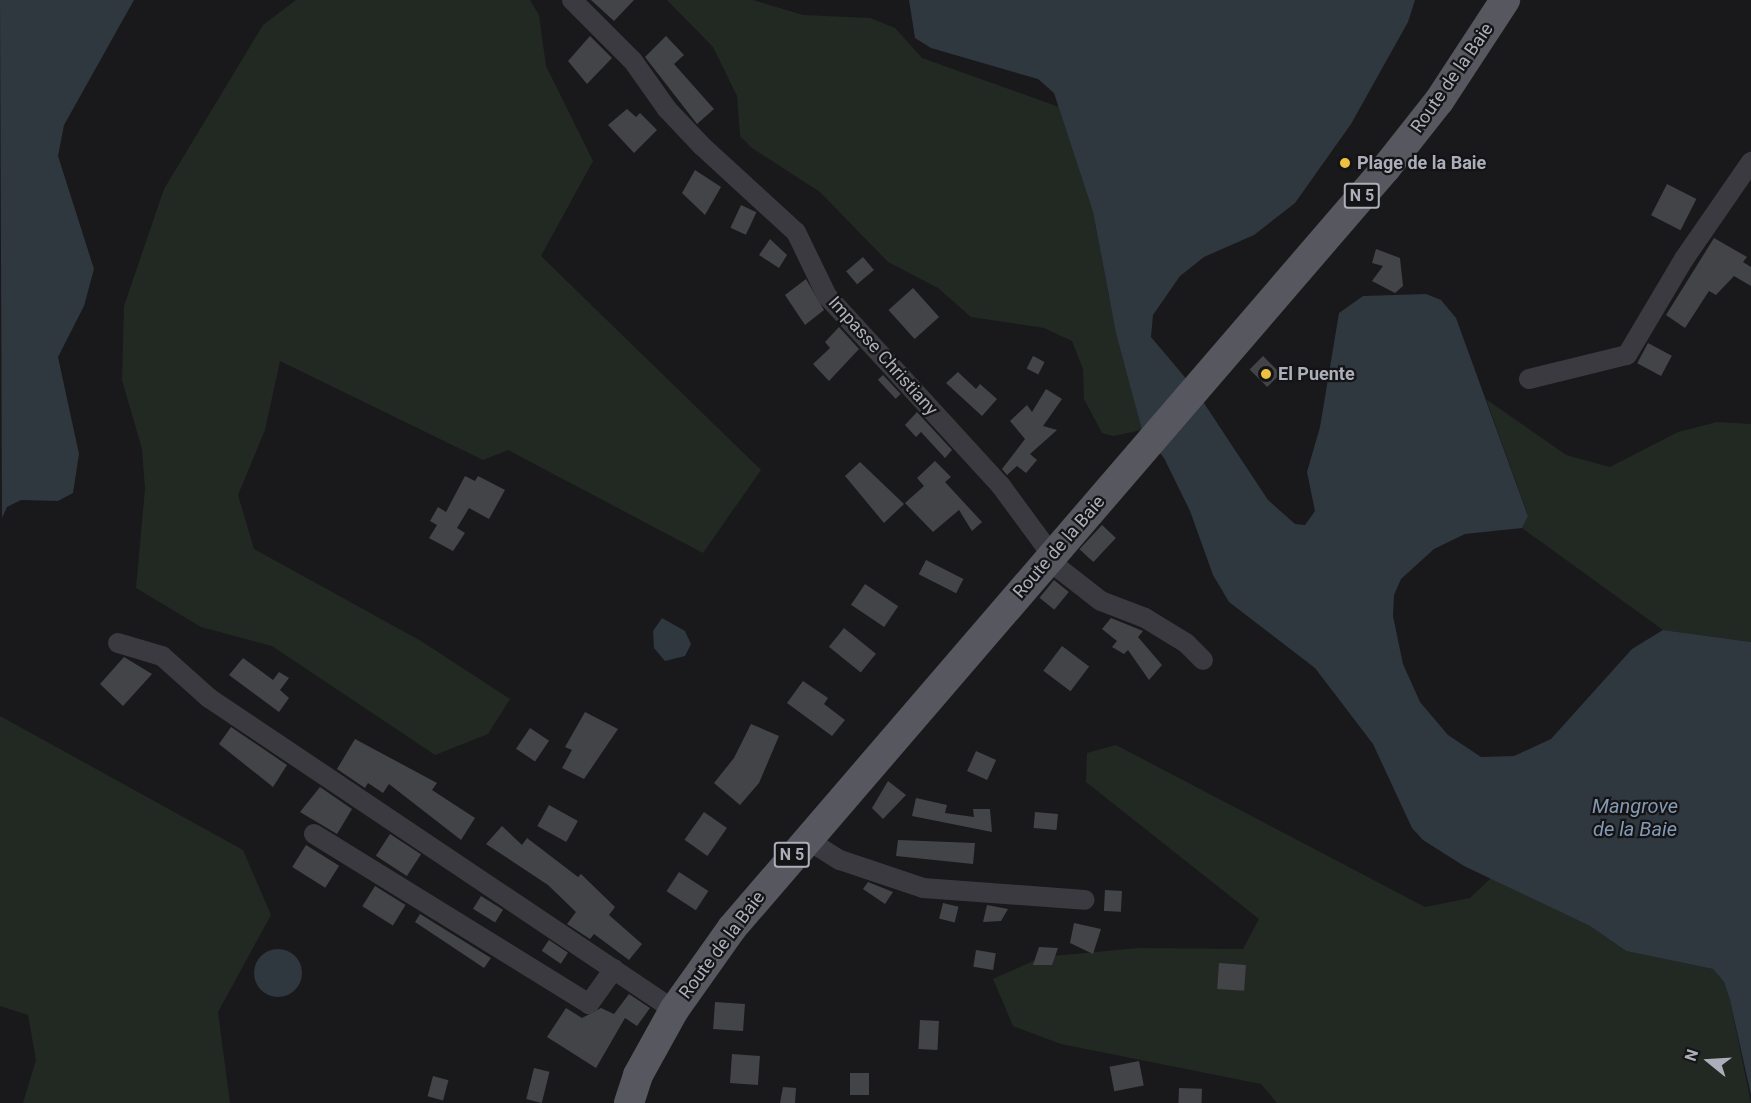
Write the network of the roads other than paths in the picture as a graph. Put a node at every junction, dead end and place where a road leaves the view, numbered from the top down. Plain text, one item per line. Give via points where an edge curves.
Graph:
1 (572, 0) edge
2 (1505, 0) edge
3 (1751, 162) edge
4 (1528, 379) dead end
5 (1049, 557) junction
6 (118, 643) dead end
7 (1203, 660) dead end
8 (314, 834) dead end
9 (806, 839) junction
10 (1085, 900) dead end
11 (614, 969) junction
12 (674, 1010) junction
13 (628, 1103) edge

1 - 5 street, Impasse Christiany via 633,61 667,110 796,232 827,296 1001,486
2 - 5 main road, Route de la Baie / N 5 via 1433,110
3 - 4 street via 1684,259 1628,355
5 - 7 street, Impasse Christiany via 1101,601 1175,635
5 - 9 main road, Route de la Baie / N 5
6 - 11 street via 162,656 209,698
8 - 11 street via 589,1004
9 - 10 street via 840,860 923,888
9 - 12 main road, Route de la Baie / N 5 via 732,928
11 - 12 street
12 - 13 main road, Route de la Baie / N 5 via 638,1075

